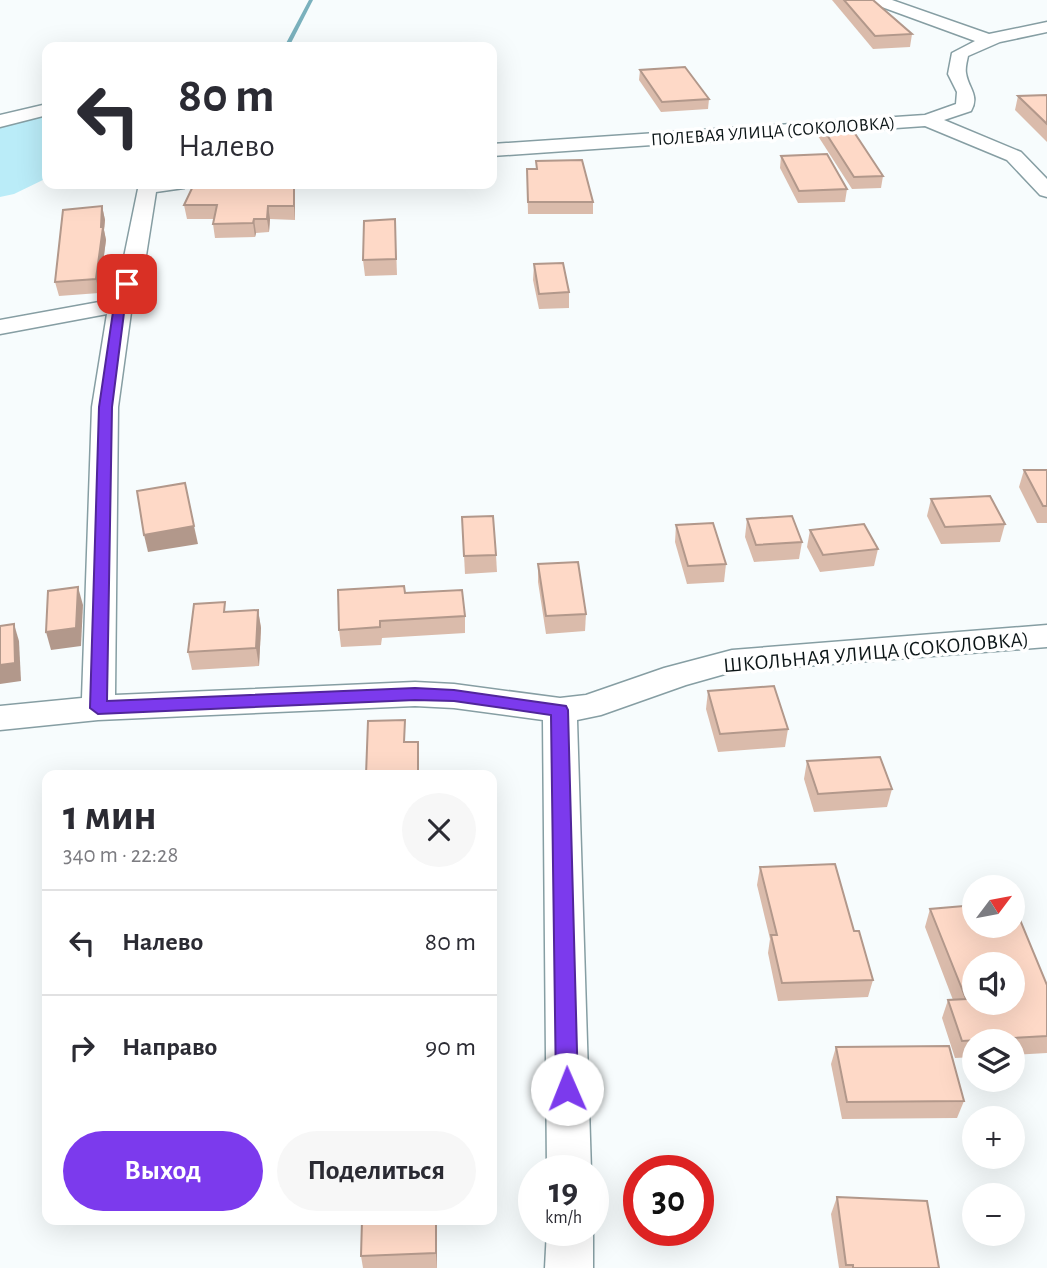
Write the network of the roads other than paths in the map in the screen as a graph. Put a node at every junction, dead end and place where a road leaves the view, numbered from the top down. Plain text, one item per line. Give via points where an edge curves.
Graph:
1 (877, 0) edge
2 (1047, 27) edge
3 (989, 40) junction
4 (42, 111) edge
5 (927, 120) junction
6 (0, 121) edge
7 (497, 150) edge
8 (147, 189) edge
9 (1047, 191) edge
10 (120, 305) junction
11 (0, 327) edge
12 (1047, 636) edge
13 (98, 708) junction
14 (560, 710) junction
15 (0, 718) edge
16 (569, 1155) edge
17 (570, 1246) edge
18 (569, 1268) edge

1 - 3 street
2 - 3 street, ПОЛЕВАЯ УЛИЦА (СОКОЛОВКА)
3 - 5 street, ПОЛЕВАЯ УЛИЦА (СОКОЛОВКА) via 960,53 957,74 966,92 965,107
4 - 6 street
5 - 7 street, ПОЛЕВАЯ УЛИЦА (СОКОЛОВКА)
5 - 9 street via 1014,156
8 - 10 street via 134,262
10 - 11 street
10 - 13 street via 105,407
12 - 14 street, ШКОЛЬНАЯ УЛИЦА (СОКОЛОВКА) via 732,661 589,707
13 - 14 street, ШКОЛЬНАЯ УЛИЦА (СОКОЛОВКА) via 415,694
13 - 15 street, ШКОЛЬНАЯ УЛИЦА (СОКОЛОВКА)
14 - 16 street
17 - 18 street

